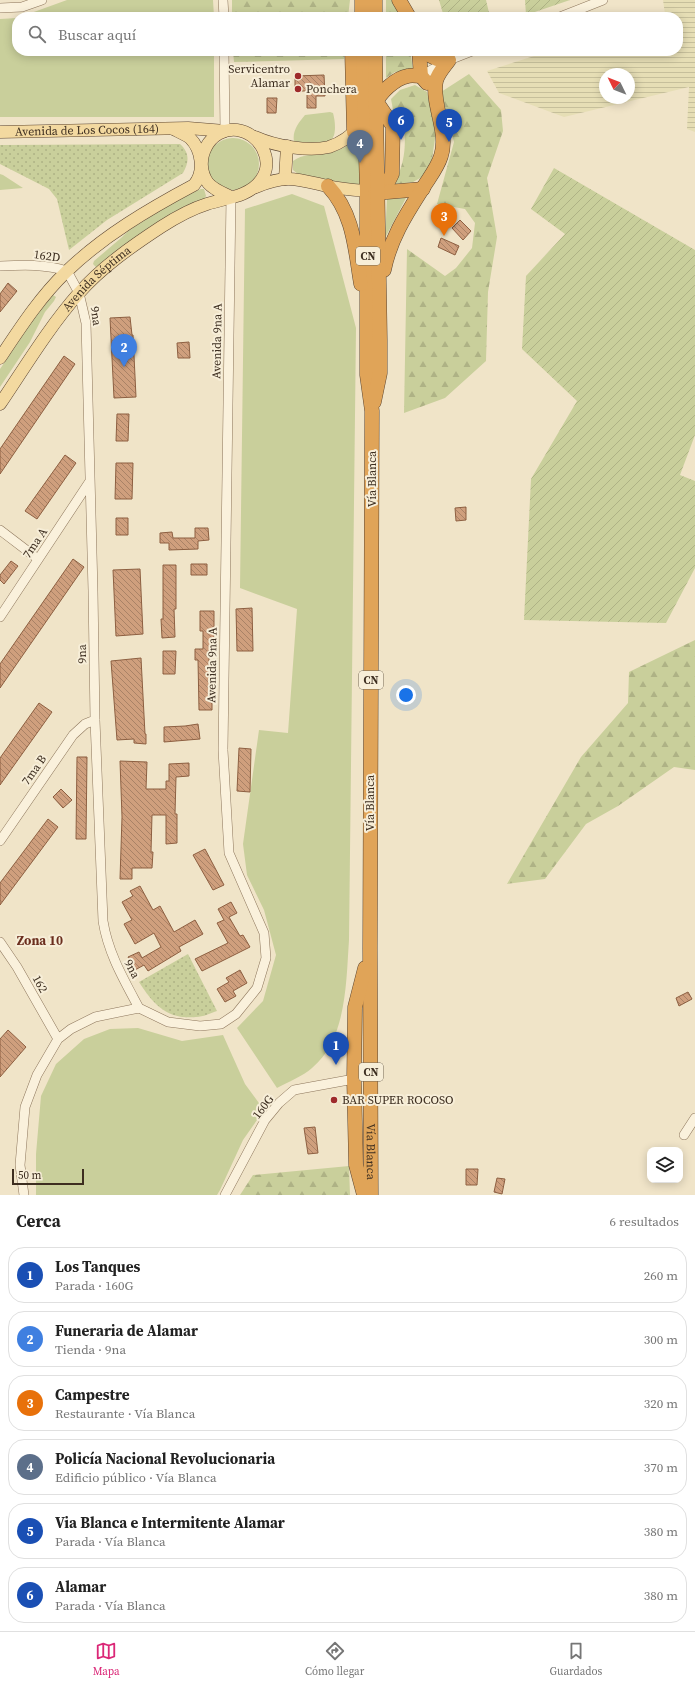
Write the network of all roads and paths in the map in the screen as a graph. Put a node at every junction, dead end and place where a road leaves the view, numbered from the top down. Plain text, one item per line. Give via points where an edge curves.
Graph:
1 (42, 0) edge
2 (223, 0) edge
3 (375, 0) edge
4 (399, 0) edge
5 (604, 0) edge
6 (22, 4) edge
7 (0, 8) edge
8 (224, 12) edge
9 (375, 12) edge
10 (405, 12) edge
11 (573, 12) edge
12 (224, 56) edge
13 (352, 56) edge
14 (363, 56) edge
15 (375, 56) edge
16 (420, 56) edge
17 (431, 56) edge
18 (459, 56) edge
19 (449, 60) junction
20 (421, 76) junction
21 (435, 95) junction
22 (376, 101) junction
23 (366, 118) junction
24 (174, 129) junction
25 (226, 131) junction
26 (0, 132) edge
27 (354, 132) junction
28 (247, 133) junction
29 (287, 146) junction
30 (201, 164) junction
31 (285, 178) junction
32 (328, 186) junction
33 (256, 187) junction
34 (423, 189) junction
35 (372, 192) junction
36 (231, 197) junction
37 (0, 266) edge
38 (67, 271) junction
39 (380, 290) junction
40 (79, 292) junction
41 (368, 320) junction
42 (0, 358) edge
43 (0, 404) edge
44 (372, 411) junction
45 (90, 481) junction
46 (0, 530) edge
47 (38, 559) junction
48 (0, 617) edge
49 (95, 720) junction
50 (0, 841) edge
51 (0, 942) edge
52 (370, 949) junction
53 (139, 1008) junction
54 (58, 1039) junction
55 (354, 1079) junction
56 (695, 1118) edge
57 (684, 1135) dead end
58 (24, 1195) edge
59 (225, 1195) edge
60 (364, 1195) edge
61 (371, 1195) edge

1 - 6 street
2 - 8 street
3 - 9 highway
4 - 10 highway
5 - 11 street
6 - 7 street
12 - 25 street
13 - 27 highway
14 - 23 highway, Vía Blanca / CN
15 - 22 highway
16 - 20 highway
17 - 19 highway
18 - 19 street
19 - 20 street
19 - 21 highway via 436,81
20 - 21 highway
20 - 22 highway via 407,76 394,82
21 - 34 highway via 443,140 441,156
22 - 23 highway
22 - 35 highway via 393,126 392,174 387,184
23 - 27 main road
23 - 35 highway, Vía Blanca / CN
24 - 25 main road, Avenida de Los Cocos (164)
24 - 26 main road, Avenida de Los Cocos (164)
24 - 30 main road, Avenida de Los Cocos (164) via 196,145
25 - 28 main road
25 - 30 main road via 208,143
27 - 29 main road via 329,147
28 - 29 main road via 272,144
28 - 33 main road via 256,139 266,158 266,168
29 - 31 main road
30 - 36 main road via 208,183
30 - 38 main road, Avenida Séptima via 198,181 194,185 139,216
31 - 32 main road
31 - 33 main road
32 - 35 main road
32 - 41 highway via 338,197 352,230
33 - 36 main road
34 - 35 highway
34 - 39 highway via 402,221 387,256
35 - 39 highway, Vía Blanca / CN
35 - 41 highway, Vía Blanca / CN
36 - 40 main road, Avenida Séptima via 206,204 162,226 129,249
36 - 53 street, Avenida 9na A via 223,750 229,853 264,933 266,958 257,988 236,1014 221,1024 200,1026 168,1022
37 - 38 street, 162D via 39,265
38 - 40 street, 162D
38 - 42 main road, Avenida Séptima via 31,313
39 - 44 highway, Vía Blanca / CN via 380,373
40 - 43 main road, Avenida Séptima via 59,316
40 - 45 street, 9na via 86,323
41 - 44 highway, Vía Blanca / CN via 367,375
44 - 52 highway, Vía Blanca / CN
45 - 47 street, 7ma A
45 - 49 street, 9na
46 - 47 street
47 - 48 street, 7ma A
49 - 50 street, 7ma B via 85,724 73,735
49 - 53 street, 9na via 105,935 112,957
51 - 54 street, 162
52 - 55 highway via 355,1006
52 - 61 highway, Vía Blanca / CN
53 - 54 street via 95,1016
54 - 58 street via 37,1075 25,1107 20,1165
55 - 59 street, 160G via 294,1090 279,1103 265,1120
55 - 60 highway via 356,1165
56 - 57 street

